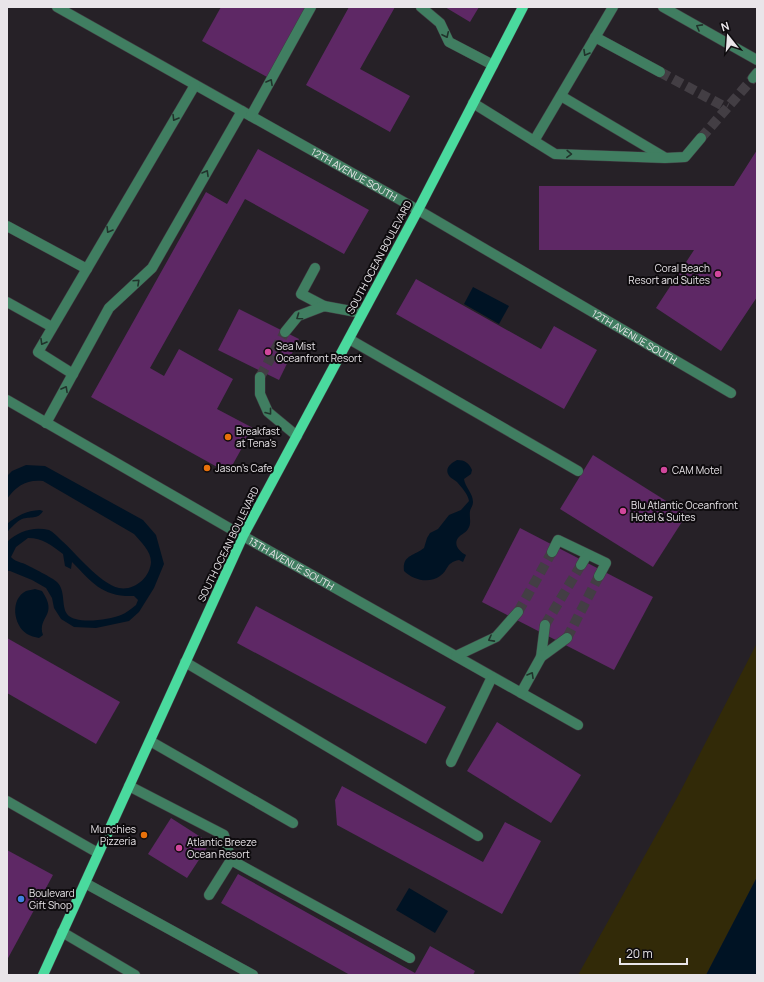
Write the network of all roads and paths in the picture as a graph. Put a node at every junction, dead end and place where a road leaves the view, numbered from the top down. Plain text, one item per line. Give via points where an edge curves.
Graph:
1 (57, 7) edge
2 (310, 7) edge
3 (420, 7) edge
4 (523, 7) edge
5 (612, 7) edge
6 (663, 7) edge
7 (595, 37) junction
8 (757, 60) edge
9 (493, 66) junction
10 (660, 72) tunnel mouth
11 (195, 85) junction
12 (561, 96) junction
13 (473, 103) junction
14 (242, 111) junction
15 (251, 116) junction
16 (701, 138) tunnel mouth
17 (534, 141) junction
18 (665, 158) junction
19 (418, 210) junction
20 (7, 226) edge
21 (315, 268) dead end
22 (87, 269) junction
23 (7, 302) edge
24 (324, 306) junction
25 (362, 313) junction
26 (52, 327) junction
27 (285, 332) tunnel mouth
28 (349, 339) junction
29 (73, 374) junction
30 (260, 377) tunnel mouth
31 (731, 393) dead end
32 (7, 400) edge
33 (46, 423) junction
34 (296, 436) junction
35 (578, 471) dead end
36 (243, 536) junction
37 (552, 552) tunnel mouth
38 (587, 555) junction
39 (581, 565) tunnel mouth
40 (599, 576) tunnel mouth
41 (518, 612) tunnel mouth
42 (545, 625) tunnel mouth
43 (566, 638) tunnel mouth
44 (456, 656) junction
45 (542, 657) junction
46 (185, 662) junction
47 (492, 677) junction
48 (521, 693) junction
49 (578, 725) dead end
50 (150, 741) junction
51 (451, 762) dead end
52 (128, 786) junction
53 (7, 801) edge
54 (293, 822) dead end
55 (478, 836) dead end
56 (98, 853) junction
57 (231, 860) junction
58 (85, 883) junction
59 (209, 895) dead end
60 (62, 932) junction
61 (410, 958) dead end
62 (43, 975) edge
63 (135, 975) edge
64 (253, 975) edge

1 - 11 street, 12TH AVENUE SOUTH
15 -> 2 street
3 -> 9 street via 440,22 449,42
4 - 9 main road, SOUTH OCEAN BOULEVARD
5 - 7 street
8 -> 6 street
7 - 10 street
7 -> 12 street
9 - 13 main road, SOUTH OCEAN BOULEVARD
11 - 14 street, 12TH AVENUE SOUTH
11 -> 22 street
12 - 17 street
12 - 18 street
13 - 17 street
13 - 19 main road, SOUTH OCEAN BOULEVARD
14 - 15 street, 12TH AVENUE SOUTH
29 -> 14 street via 109,308 152,268
15 - 19 street, 12TH AVENUE SOUTH
16 - 18 street via 685,157
17 -> 18 street via 555,154
19 - 25 main road, SOUTH OCEAN BOULEVARD
19 - 31 street, 12TH AVENUE SOUTH
20 - 22 street
21 - 24 street via 301,294
22 - 26 street
23 - 26 street
24 - 25 street
24 -> 27 street via 298,316
25 - 28 main road, SOUTH OCEAN BOULEVARD
26 -> 29 street via 38,352
28 - 34 main road, SOUTH OCEAN BOULEVARD
28 - 35 street
33 -> 29 street
30 -> 34 street via 260,394 268,412
32 - 33 street, 13TH AVENUE SOUTH
33 - 36 street, 13TH AVENUE SOUTH
34 - 36 main road, SOUTH OCEAN BOULEVARD
36 - 44 street, 13TH AVENUE SOUTH
36 - 46 main road, SOUTH OCEAN BOULEVARD
37 - 38 street via 558,540
38 - 39 street
38 - 40 street via 606,563
41 -> 44 street via 496,637
42 - 45 street
43 - 45 street
44 - 47 street, 13TH AVENUE SOUTH
48 -> 45 street
46 - 50 main road, SOUTH OCEAN BOULEVARD
46 - 55 street
47 - 48 street, 13TH AVENUE SOUTH
47 - 51 street
48 - 49 street, 13TH AVENUE SOUTH
50 - 52 main road, SOUTH OCEAN BOULEVARD
50 - 54 street
52 - 56 main road, SOUTH OCEAN BOULEVARD
52 - 57 street via 224,835
53 - 56 street
56 - 58 main road, SOUTH OCEAN BOULEVARD
57 - 59 street
57 - 61 street
58 - 60 main road, SOUTH OCEAN BOULEVARD
58 - 64 street
60 - 62 main road, SOUTH OCEAN BOULEVARD
60 - 63 street

